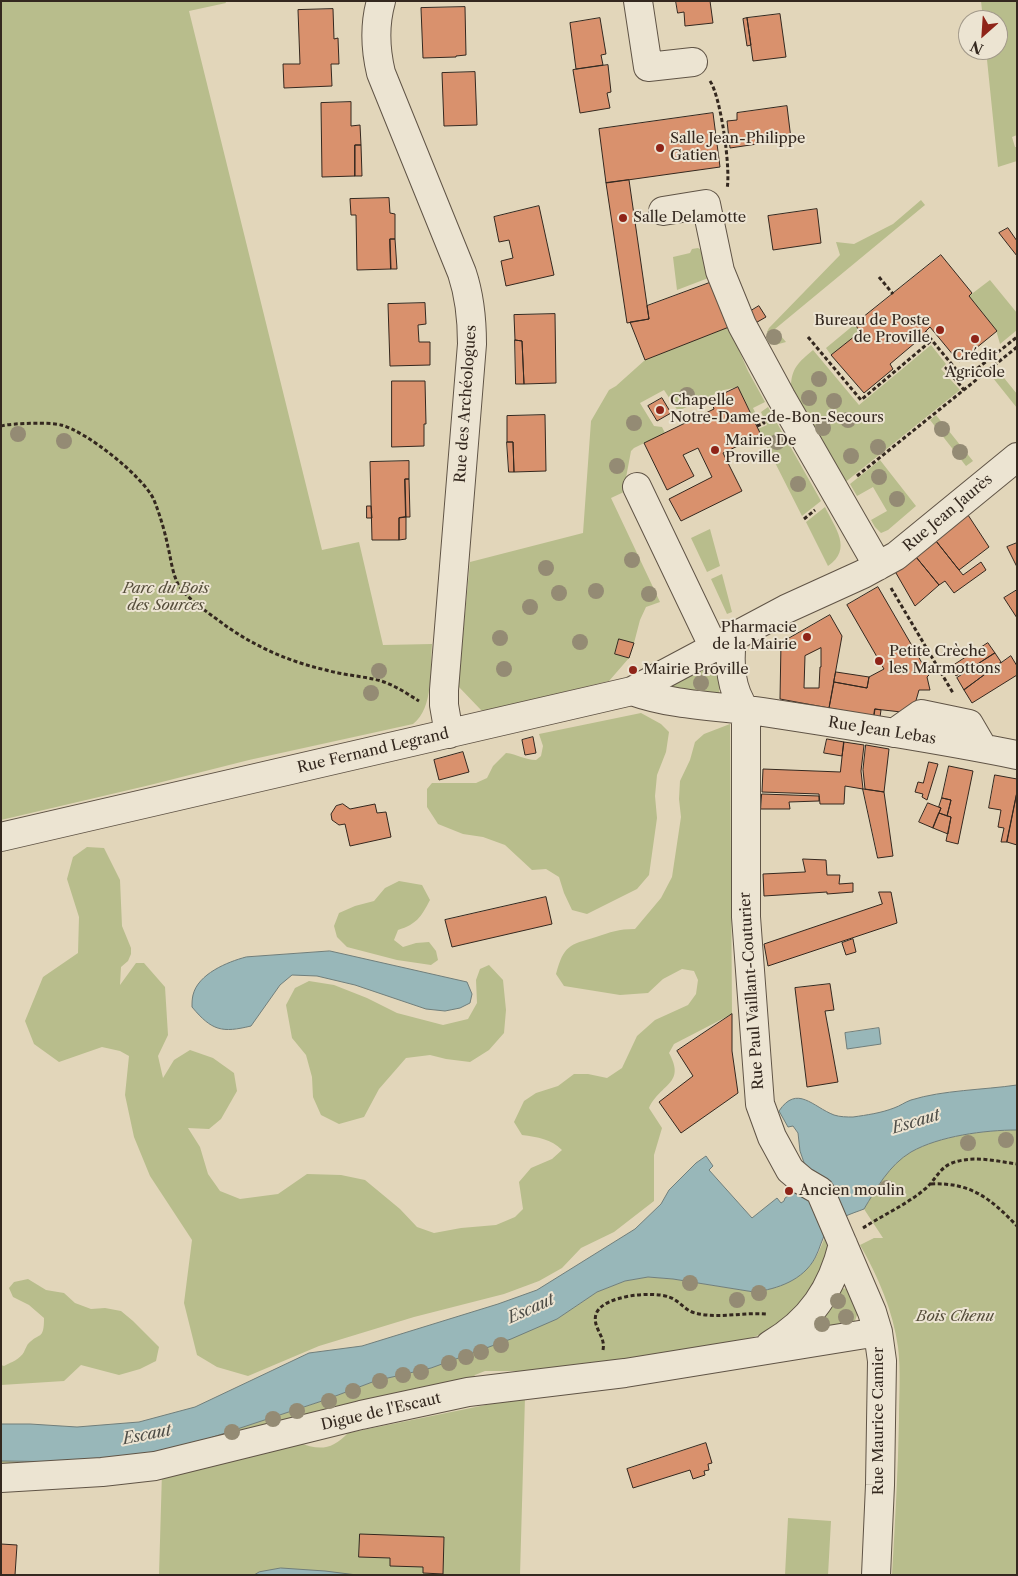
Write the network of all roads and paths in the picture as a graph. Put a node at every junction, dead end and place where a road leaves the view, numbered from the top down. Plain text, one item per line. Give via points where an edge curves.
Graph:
1 (380, 1) edge
2 (638, 1) edge
3 (693, 62) joint
4 (706, 204) junction
5 (664, 211) dead end
6 (880, 277) dead end
7 (893, 294) dead end
8 (925, 332) dead end
9 (808, 337) dead end
10 (1017, 337) edge
11 (932, 340) junction
12 (1017, 347) edge
13 (952, 364) junction
14 (964, 390) junction
15 (1, 426) edge
16 (1016, 460) edge
17 (637, 487) dead end
18 (835, 493) junction
19 (804, 519) dead end
20 (878, 566) junction
21 (723, 642) junction
22 (632, 691) junction
23 (957, 700) dead end
24 (444, 705) junction
25 (746, 711) junction
26 (449, 734) junction
27 (1017, 755) edge
28 (1, 837) edge
29 (1017, 1164) edge
30 (930, 1184) junction
31 (1017, 1226) edge
32 (839, 1235) junction
33 (774, 1315) dead end
34 (878, 1332) junction
35 (762, 1349) junction
36 (590, 1377) junction
37 (1, 1478) edge
38 (876, 1575) edge

1 - 24 street, Rue des Archéologues via 375,25 381,73 462,273 472,314
2 - 3 street via 648,67
3 - 4 path via 712,83 718,96 729,174 724,197
4 - 5 street
4 - 18 street via 720,271 742,325
6 - 7 path
8 - 11 path
9 - 11 path via 861,400
10 - 13 path via 964,379
11 - 13 path
12 - 14 path
13 - 14 path via 946,368
14 - 18 path
15 - 24 path via 18,423 61,425 82,434 141,480 154,502 178,584 242,636 292,660 378,680 426,705
16 - 20 street, Rue Jean Jaurès via 904,550
17 - 21 street
18 - 19 path
18 - 20 street
20 - 21 street, Rue Jean Jaurès
20 - 23 path
21 - 22 street, Rue Fernand Legrand
21 - 25 street via 730,654 735,693
22 - 25 street via 658,699
22 - 26 street, Rue Fernand Legrand
24 - 26 street, Rue des Archéologues
25 - 27 street, Rue Jean Lebas
25 - 32 street, Rue Paul Vaillant-Couturier via 746,917 760,1104 767,1127 790,1170 820,1192
26 - 28 street, Rue Fernand Legrand
29 - 30 path via 990,1159 962,1160 945,1166
30 - 31 path via 978,1192
30 - 32 path via 854,1234
32 - 34 street, Rue Maurice Camier
32 - 35 street, Digue de l'Escaut via 835,1274 816,1305 793,1331
33 - 36 path via 694,1313 679,1301 660,1294 616,1299 602,1306 596,1315 596,1326 604,1344
34 - 35 street, Digue de l'Escaut
34 - 38 street, Rue Maurice Camier via 882,1361
35 - 36 street, Digue de l'Escaut
36 - 37 street, Digue de l'Escaut via 468,1392 399,1406 155,1466

